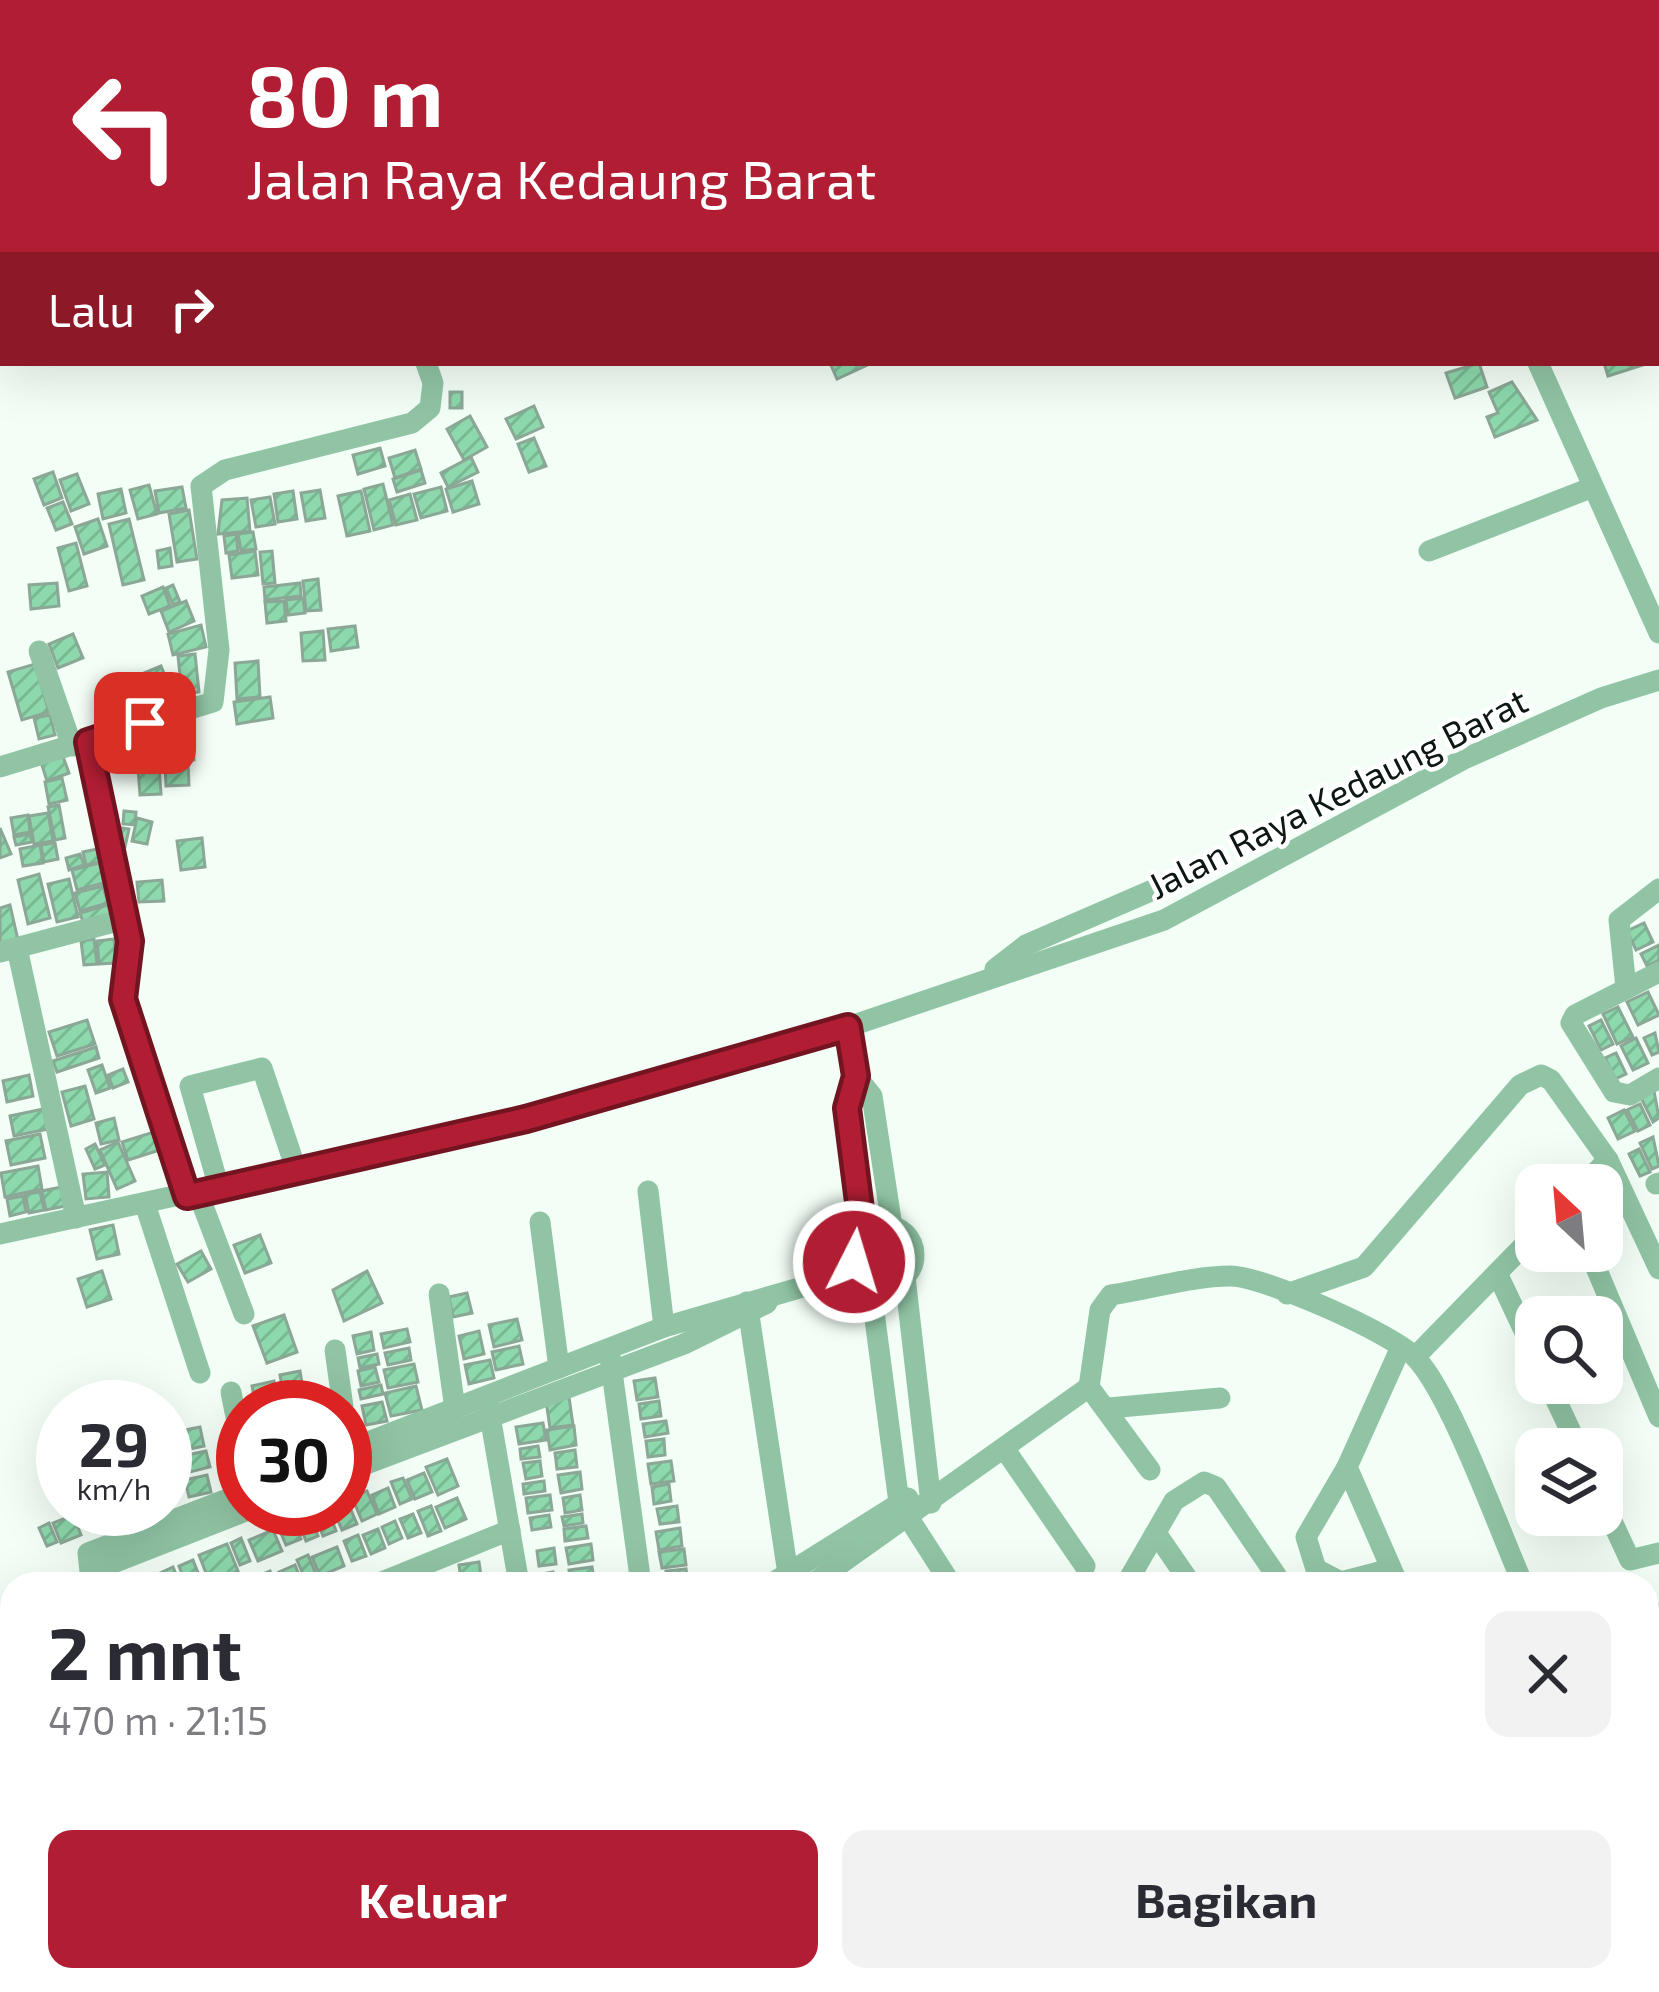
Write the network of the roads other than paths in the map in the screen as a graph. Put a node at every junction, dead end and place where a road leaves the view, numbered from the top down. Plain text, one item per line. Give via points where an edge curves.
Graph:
1 (427, 366) edge
2 (1539, 366) edge
3 (1593, 487) junction
4 (1429, 551) dead end
5 (1659, 633) edge
6 (39, 650) dead end
7 (1659, 680) edge
8 (80, 744) junction
9 (0, 767) edge
10 (1192, 873) dead end
11 (1659, 889) edge
12 (125, 919) junction
13 (8, 950) edge
14 (1659, 972) edge
15 (991, 975) junction
16 (1626, 988) junction
17 (848, 1027) junction
18 (856, 1076) junction
19 (1659, 1078) edge
20 (1608, 1160) junction
21 (1604, 1164) edge
22 (298, 1172) junction
23 (648, 1191) dead end
24 (201, 1193) junction
25 (145, 1204) junction
26 (76, 1218) junction
27 (540, 1222) dead end
28 (892, 1226) junction
29 (863, 1233) junction
30 (0, 1234) edge
31 (1515, 1255) edge
32 (1659, 1269) edge
33 (1598, 1272) edge
34 (1498, 1273) junction
35 (864, 1276) junction
36 (904, 1277) junction
37 (1270, 1287) junction
38 (440, 1294) dead end
39 (749, 1308) junction
40 (1515, 1310) edge
41 (244, 1314) dead end
42 (664, 1327) junction
43 (335, 1350) dead end
44 (1408, 1352) junction
45 (611, 1361) junction
46 (559, 1369) junction
47 (200, 1373) dead end
48 (339, 1380) edge
49 (1089, 1387) junction
50 (1220, 1397) dead end
51 (488, 1407) junction
52 (1109, 1408) junction
53 (455, 1409) junction
54 (1659, 1418) edge
55 (372, 1446) edge
56 (922, 1448) junction
57 (1004, 1448) junction
58 (372, 1449) edge
59 (892, 1456) junction
60 (1347, 1467) junction
61 (1150, 1470) dead end
62 (928, 1496) junction
63 (904, 1511) junction
64 (510, 1530) junction
65 (1156, 1533) junction
66 (116, 1536) edge
67 (183, 1536) edge
68 (1619, 1536) edge
69 (1659, 1552) edge
70 (1630, 1560) junction
71 (1085, 1567) dead end
72 (90, 1572) edge
73 (93, 1572) edge
74 (420, 1572) edge
75 (517, 1572) edge
76 (639, 1572) edge
77 (778, 1572) edge
78 (792, 1572) edge
79 (827, 1572) edge
80 (943, 1572) edge
81 (1133, 1572) edge
82 (1183, 1572) edge
83 (1274, 1572) edge
84 (1322, 1572) edge
85 (1392, 1572) edge
86 (1518, 1572) edge
87 (1635, 1572) edge

1 - 8 street via 430,408 412,423 207,478 201,498 219,650 213,702
2 - 3 street
3 - 4 street
3 - 5 street
6 - 8 street
7 - 15 street, Jalan Raya Kedaung Barat via 1464,759 1163,920
8 - 9 street
8 - 12 street
10 - 15 street via 1026,945
11 - 16 street via 1619,920
12 - 13 street
12 - 24 street via 123,999
13 - 26 street
14 - 16 street
15 - 17 street, Jalan Raya Kedaung Barat
16 - 19 street via 1575,1015 1571,1031 1621,1096
17 - 18 street
17 - 22 street, Jalan Raya Kedaung Barat via 526,1119
18 - 28 street via 872,1096
18 - 29 street via 847,1108
20 - 21 street
20 - 32 street
20 - 37 street via 1540,1075 1520,1084 1364,1267
22 - 24 street, Jalan Raya Kedaung Barat
22 - 24 street via 262,1068 190,1087
23 - 42 street
24 - 25 street, Jalan Raya Kedaung Barat
24 - 41 street
25 - 26 street, Jalan Raya Kedaung Barat
25 - 47 street
26 - 30 street, Jalan Raya Kedaung Barat
27 - 46 street
28 - 29 street
28 - 36 street via 914,1248
29 - 35 street via 854,1251
31 - 34 street
33 - 54 street
34 - 40 street
34 - 44 street
35 - 36 street via 882,1285
35 - 39 street
35 - 59 street
36 - 56 street
37 - 44 street
37 - 49 street via 1233,1275 1112,1295 1100,1310
38 - 53 street
39 - 42 street
39 - 45 street
39 - 77 street
42 - 45 street
43 - 48 street
44 - 60 street via 1349,1450
44 - 86 street via 1440,1398
45 - 46 street
45 - 51 street
45 - 76 street
46 - 51 street
49 - 52 street
49 - 57 street
50 - 52 street
51 - 53 street
51 - 58 street
51 - 64 street
52 - 61 street
53 - 55 street
56 - 59 street
56 - 62 street
57 - 62 street
57 - 71 street
59 - 63 street
60 - 84 street via 1306,1537
60 - 85 street
62 - 63 street
63 - 78 street
63 - 79 street
63 - 80 street
64 - 74 street
64 - 75 street
65 - 81 street
65 - 82 street
65 - 83 street via 1174,1501 1204,1482 1216,1487
66 - 72 street via 85,1555
67 - 73 street
68 - 70 street
69 - 70 street
70 - 87 street

